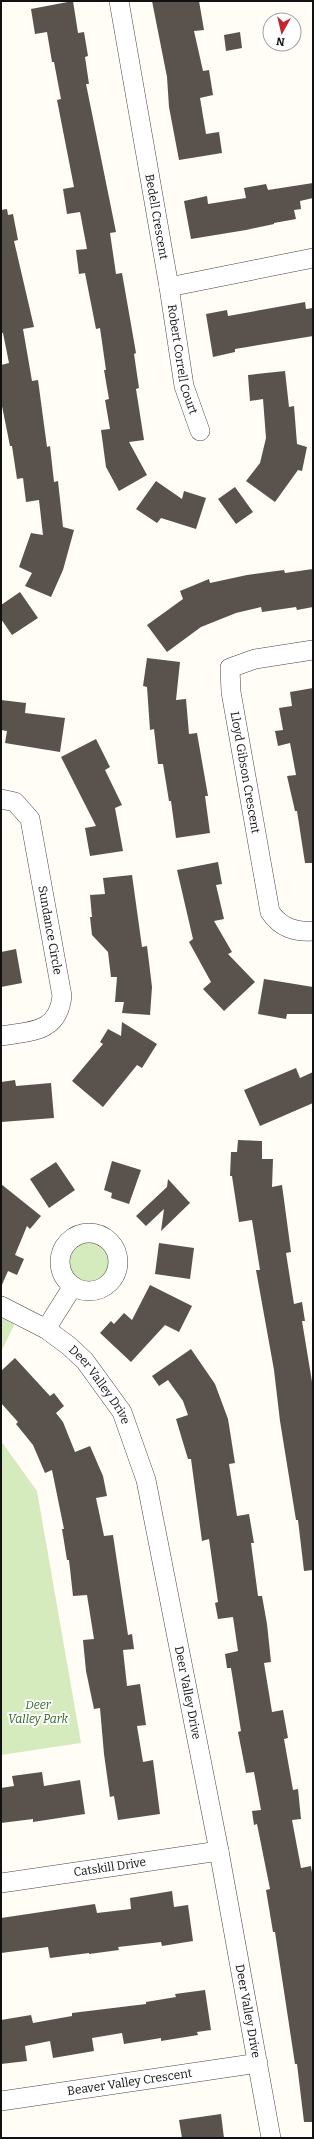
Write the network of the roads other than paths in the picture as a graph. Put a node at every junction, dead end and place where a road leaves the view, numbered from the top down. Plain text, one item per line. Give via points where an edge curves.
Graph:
1 (119, 1) edge
2 (313, 258) edge
3 (169, 287) junction
4 (200, 431) dead end
5 (313, 650) edge
6 (1, 799) edge
7 (313, 930) edge
8 (1, 1036) edge
9 (73, 1286) dead end
10 (1, 1306) edge
11 (46, 1329) junction
12 (219, 1851) junction
13 (1, 1883) edge
14 (258, 2063) junction
15 (1, 2101) edge
16 (271, 2138) edge

1 - 3 street, Bedell Crescent
2 - 3 street
3 - 4 street, Robert Correll Court via 184,386
5 - 7 street, Lloyd Gibson Crescent via 255,659 230,668 231,692 270,912 283,926 294,930
6 - 8 street, Sundance Circle via 16,802 30,819 62,996 61,1007 49,1025 33,1031
9 - 11 street
10 - 11 street, Deer Valley Drive
11 - 12 street, Deer Valley Drive via 85,1361 122,1412 146,1480
12 - 13 street, Catskill Drive
12 - 14 street, Deer Valley Drive
14 - 15 street, Beaver Valley Crescent
14 - 16 street, Deer Valley Drive

